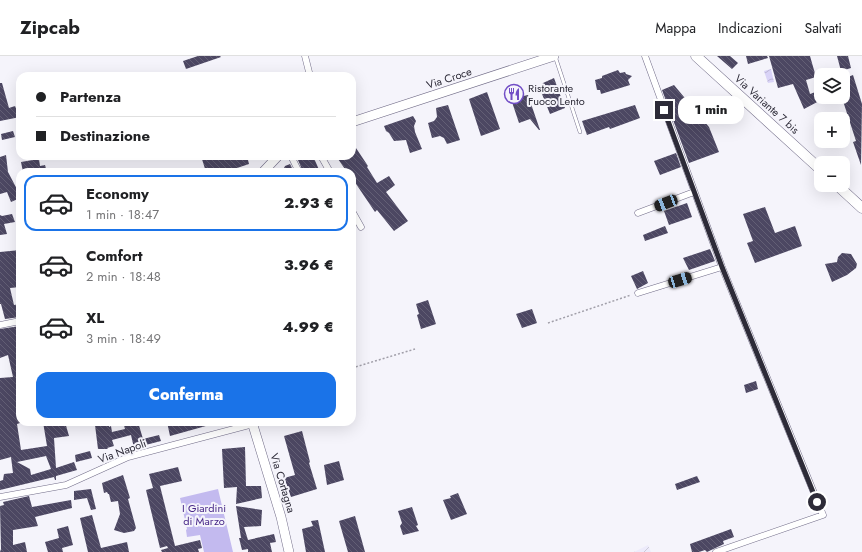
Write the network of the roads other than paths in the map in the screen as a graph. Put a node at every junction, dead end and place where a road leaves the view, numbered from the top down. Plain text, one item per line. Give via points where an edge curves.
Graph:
1 (305, 56) edge
2 (555, 56) edge
3 (645, 56) edge
4 (696, 56) edge
5 (309, 72) edge
6 (356, 121) edge
7 (580, 132) dead end
8 (274, 160) edge
9 (814, 164) edge
10 (267, 168) edge
11 (694, 192) junction
12 (845, 192) edge
13 (862, 208) edge
14 (638, 213) dead end
15 (356, 219) edge
16 (361, 227) dead end
17 (722, 267) junction
18 (638, 293) road end
19 (16, 322) edge
20 (0, 325) edge
21 (241, 426) edge
22 (253, 426) edge
23 (0, 497) edge
24 (289, 552) edge
25 (716, 552) edge

1 - 5 street
2 - 6 street, Via Croce
2 - 7 lane
3 - 11 street
4 - 9 main road, Via Variante 7 bis
8 - 10 street
11 - 14 street
11 - 17 street
12 - 13 main road
15 - 16 street
17 - 18 street
17 - 25 street via 823,516
19 - 20 street
21 - 23 street, Via Napoli via 128,457 66,485
22 - 24 street, Via Cortagna

